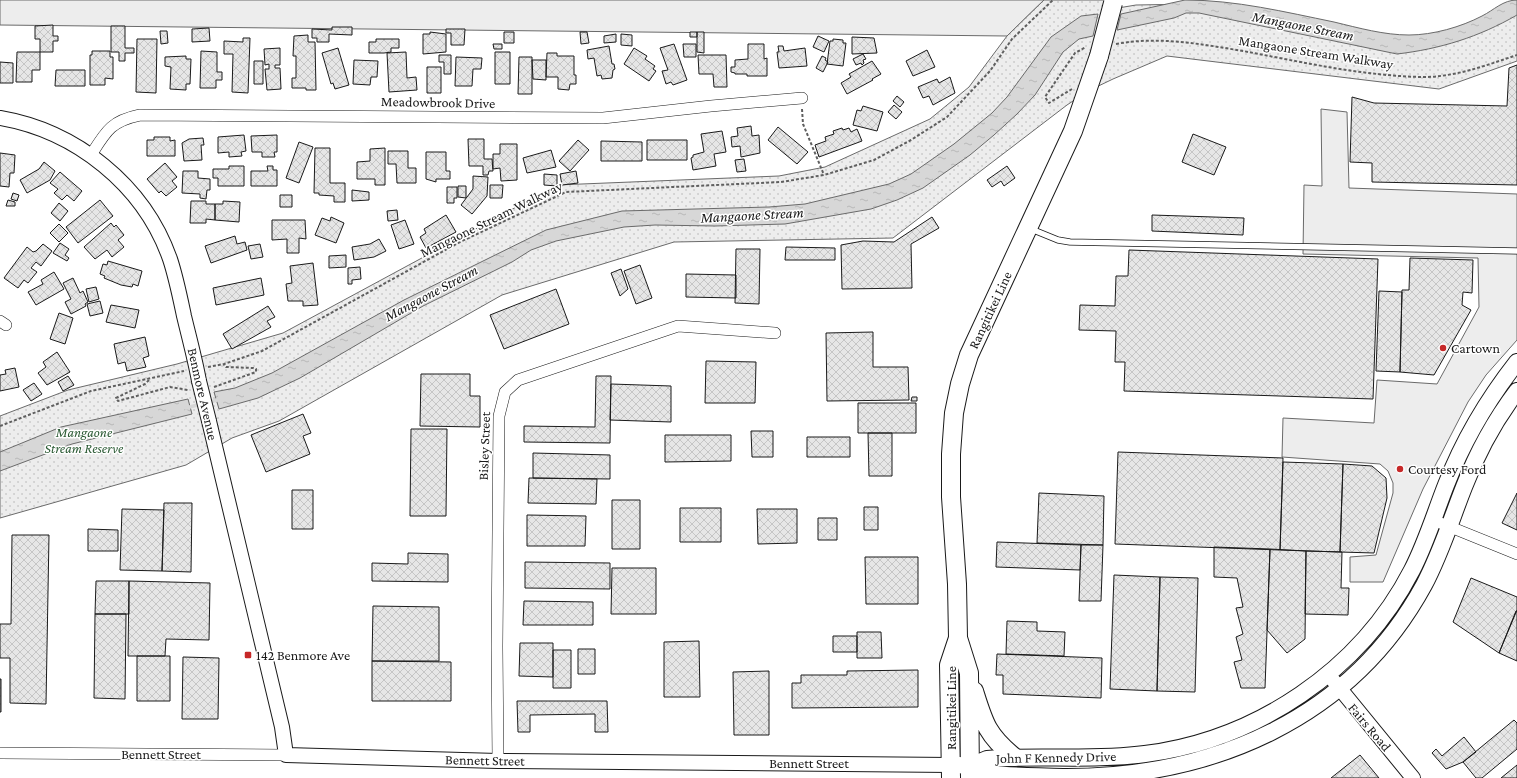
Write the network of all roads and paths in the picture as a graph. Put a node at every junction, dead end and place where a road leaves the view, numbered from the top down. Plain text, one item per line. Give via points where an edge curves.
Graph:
1 (1053, 0) edge
2 (1113, 1) edge
3 (1133, 41) dead end
4 (1517, 55) edge
5 (802, 98) joint
6 (0, 118) edge
7 (90, 155) junction
8 (824, 175) junction
9 (1029, 228) junction
10 (1517, 251) edge
11 (775, 334) dead end
12 (1517, 362) edge
13 (198, 374) junction
14 (1517, 391) edge
15 (0, 426) edge
16 (1433, 520) junction
17 (1449, 528) junction
18 (1517, 554) edge
19 (958, 638) junction
20 (968, 673) junction
21 (1328, 674) junction
22 (1339, 688) junction
23 (0, 754) edge
24 (286, 755) junction
25 (1114, 756) junction
26 (1014, 757) junction
27 (498, 760) junction
28 (951, 772) edge
29 (970, 772) edge
30 (1114, 775) junction
31 (1060, 777) edge
32 (1413, 778) edge

1 - 8 path, Mangaone Stream Walkway via 1012,39 990,70 947,118 874,160
2 - 9 highway, Rangitikei Line, bridge via 1099,56 1073,131
3 - 4 path, Mangaone Stream Walkway via 1157,40 1211,45 1354,71 1424,77 1467,72
5 - 7 street, Meadowbrook Drive via 603,118 140,115 124,118 112,126
5 - 8 path via 803,124
6 - 7 street, Benmore Avenue via 42,129 63,138
7 - 13 street, Benmore Avenue via 128,190 160,236 170,259
8 - 13 path, Mangaone Stream Walkway via 781,182 566,192 458,243 262,351
9 - 10 lane via 1070,242
9 - 19 highway, Rangitikei Line via 969,355 954,413 951,498
11 - 27 street, Bisley Street via 678,326 518,380 505,392 499,416
12 - 16 main road, John F Kennedy Drive via 1491,397 1471,431 1446,484
13 - 15 path, Mangaone Stream Walkway via 91,391
13 - 24 street, Benmore Avenue, bridge via 282,727
14 - 17 main road, John F Kennedy Drive via 1479,452
16 - 17 street
16 - 21 main road, John F Kennedy Drive via 1412,570 1392,604 1367,637
17 - 18 street
17 - 22 main road, John F Kennedy Drive via 1424,585 1405,616 1371,658
19 - 20 highway, Rangitikei Line
19 - 28 highway, Rangitikei Line via 949,665
20 - 26 highway via 988,731 997,744
20 - 29 highway, Rangitikei Line
21 - 22 street, Fairs Road
21 - 25 main road, John F Kennedy Drive via 1275,711 1219,737 1174,750
22 - 30 main road, John F Kennedy Drive via 1290,723 1226,753 1152,772
22 - 32 street, Fairs Road
23 - 24 street, Bennett Street
24 - 27 street, Bennett Street
25 - 26 main road, John F Kennedy Drive
25 - 30 main road
26 - 29 main road, John F Kennedy Drive via 987,759
27 - 28 street, Bennett Street
28 - 29 main road, Bennett Street
29 - 31 main road, John F Kennedy Drive
30 - 31 main road, John F Kennedy Drive

